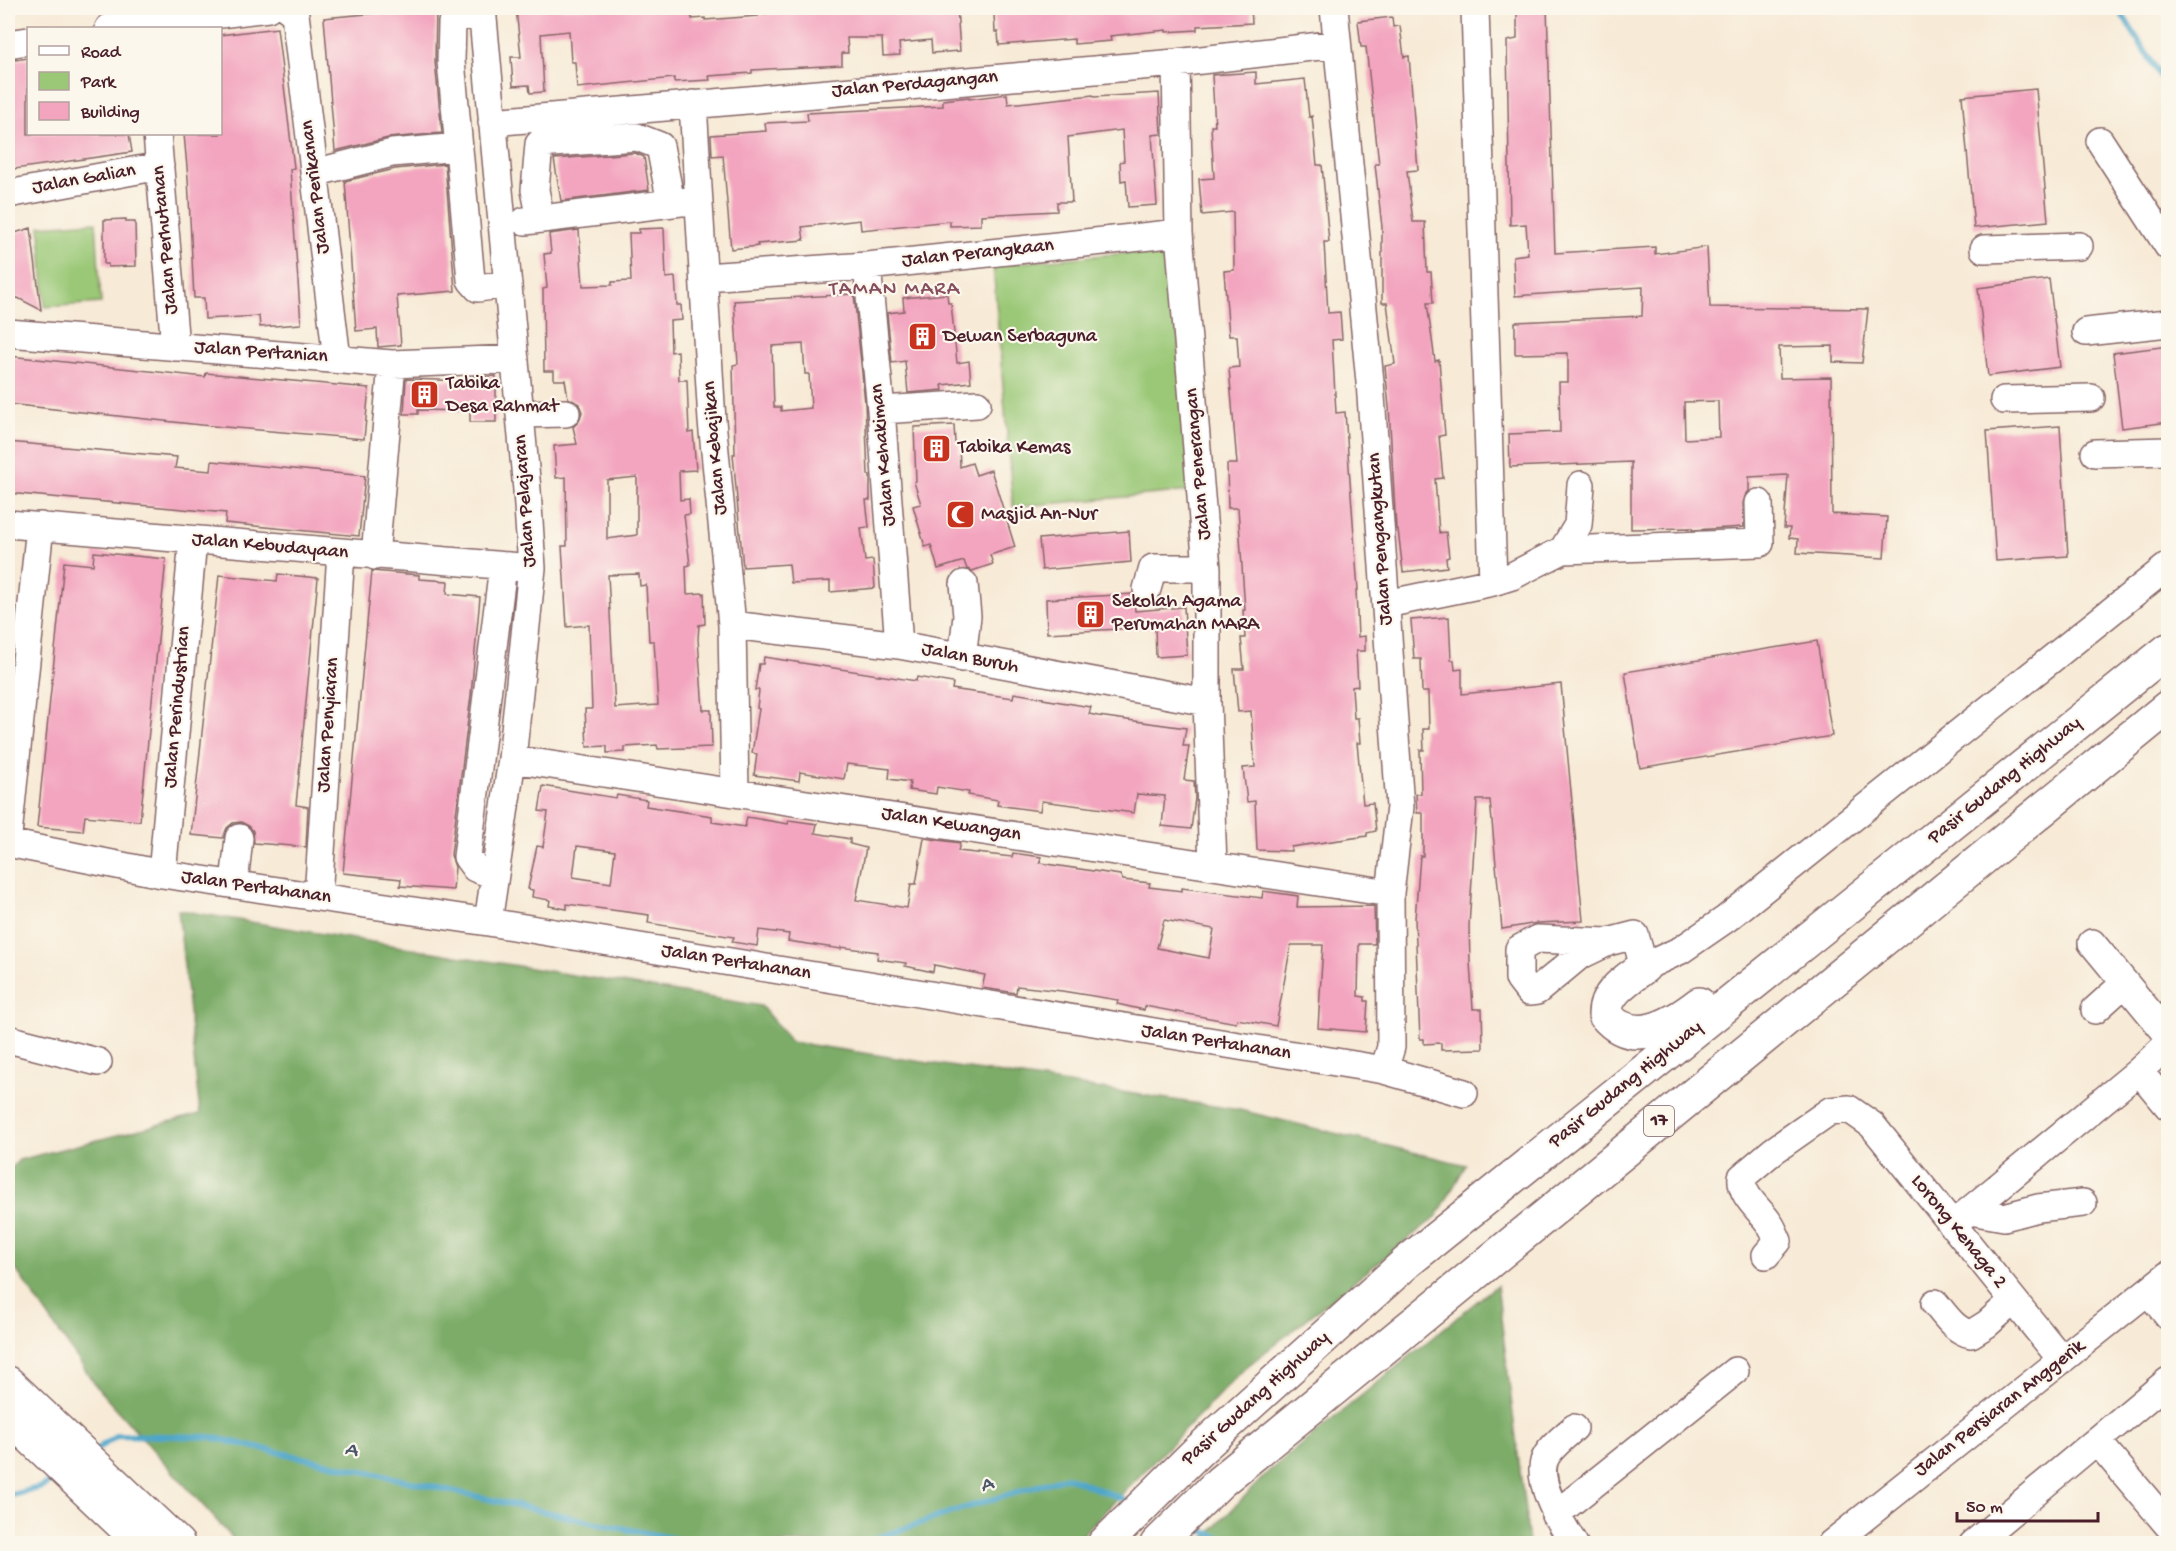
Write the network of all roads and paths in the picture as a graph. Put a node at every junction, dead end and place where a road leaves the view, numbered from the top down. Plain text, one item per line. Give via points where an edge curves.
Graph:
1 (268, 8) edge
2 (1334, 8) edge
3 (1475, 8) edge
4 (291, 11) edge
5 (482, 12) edge
6 (148, 26) edge
7 (128, 27) edge
8 (27, 40) edge
9 (8, 44) edge
10 (1337, 44) junction
11 (1176, 63) junction
12 (693, 104) junction
13 (492, 122) junction
14 (157, 135) edge
15 (2100, 141) dead end
16 (459, 147) junction
17 (160, 166) junction
18 (314, 173) junction
19 (8, 194) edge
20 (699, 200) junction
21 (670, 203) junction
22 (541, 219) junction
23 (502, 224) junction
24 (1179, 233) junction
25 (2079, 246) dead end
26 (2169, 246) edge
27 (1984, 249) dead end
28 (867, 266) junction
29 (704, 277) junction
30 (508, 284) junction
31 (2169, 323) edge
32 (8, 333) edge
33 (2086, 333) dead end
34 (175, 346) junction
35 (337, 359) junction
36 (515, 359) junction
37 (392, 364) junction
38 (2091, 398) dead end
39 (2004, 400) dead end
40 (977, 404) dead end
41 (881, 410) junction
42 (567, 413) dead end
43 (520, 414) junction
44 (2169, 451) edge
45 (2095, 453) dead end
46 (1581, 485) dead end
47 (1759, 503) dead end
48 (8, 524) edge
49 (40, 526) junction
50 (193, 540) junction
51 (1563, 550) junction
52 (341, 553) junction
53 (375, 556) junction
54 (503, 566) junction
55 (2169, 566) edge
56 (532, 568) junction
57 (1207, 568) junction
58 (1493, 582) junction
59 (964, 584) dead end
60 (1147, 589) dead end
61 (1386, 604) junction
62 (732, 625) junction
63 (899, 645) junction
64 (2169, 650) edge
65 (962, 658) junction
66 (15, 681) edge
67 (1207, 702) junction
68 (2169, 707) edge
69 (512, 759) junction
70 (735, 792) junction
71 (8, 835) edge
72 (239, 838) dead end
73 (8, 843) edge
74 (1213, 865) junction
75 (162, 874) junction
76 (494, 874) junction
77 (234, 884) junction
78 (1390, 893) junction
79 (318, 897) junction
80 (488, 922) junction
81 (1608, 942) dead end
82 (2092, 943) dead end
83 (1799, 946) junction
84 (1644, 967) junction
85 (2125, 983) junction
86 (2095, 1010) dead end
87 (2169, 1035) edge
88 (8, 1039) edge
89 (2169, 1044) edge
90 (98, 1062) dead end
91 (1384, 1070) junction
92 (2139, 1071) junction
93 (1464, 1093) dead end
94 (2169, 1106) edge
95 (2083, 1203) dead end
96 (1961, 1218) junction
97 (1766, 1255) dead end
98 (2158, 1283) edge
99 (2013, 1301) junction
100 (1935, 1303) dead end
101 (2169, 1316) edge
102 (2062, 1360) junction
103 (1735, 1371) dead end
104 (2169, 1381) edge
105 (8, 1383) edge
106 (8, 1416) edge
107 (1574, 1428) dead end
108 (2097, 1442) junction
109 (1556, 1515) junction
110 (2169, 1525) edge
111 (143, 1544) edge
112 (178, 1544) edge
113 (1104, 1544) edge
114 (1157, 1544) edge
115 (1574, 1544) edge
116 (1831, 1544) edge
117 (1973, 1544) edge

1 - 6 street
2 - 10 street, Jalan Pengangkutan
3 - 58 street
4 - 18 street, Jalan Perikanan
5 - 13 street, Jalan Pelajaran
5 - 16 street via 462,15 452,23 451,61
6 - 7 street
8 - 9 street
10 - 11 street, Jalan Perdagangan
10 - 61 street, Jalan Pengangkutan via 1370,382
11 - 12 street, Jalan Perdagangan
11 - 24 street, Jalan Penerangan
12 - 13 street, Jalan Perdagangan
12 - 20 street, Jalan Kebajikan
13 - 23 street, Jalan Pelajaran
14 - 17 street, Jalan Perhutanan
15 - 26 street
16 - 18 street via 392,153
16 - 30 street via 471,280 478,288
17 - 19 street, Jalan Galian
17 - 34 street, Jalan Perhutanan
18 - 35 street, Jalan Perikanan
20 - 21 street
20 - 29 street, Jalan Kebajikan
21 - 22 street
21 - 22 street via 660,146 637,137 539,144 535,190
22 - 23 street
23 - 30 street, Jalan Pelajaran
24 - 28 street, Jalan Perangkaan
24 - 57 street, Jalan Penerangan
25 - 27 street
28 - 29 street, Jalan Perangkaan
28 - 41 street, Jalan Kehakiman
29 - 62 street, Jalan Kebajikan via 712,421
30 - 36 street, Jalan Pelajaran
31 - 33 street
32 - 34 street, Jalan Pertanian
34 - 35 street, Jalan Pertanian
35 - 37 street, Jalan Pertanian
36 - 37 street, Jalan Pertanian
36 - 43 street, Jalan Pelajaran
37 - 53 street
38 - 39 street
40 - 41 street
41 - 63 street, Jalan Kehakiman
42 - 43 street
43 - 56 street, Jalan Pelajaran
44 - 45 street
46 - 51 street via 1578,525
47 - 51 street via 1760,543
48 - 49 street, Jalan Kebudayaan
49 - 50 street, Jalan Kebudayaan
49 - 66 street
50 - 52 street, Jalan Kebudayaan
50 - 75 street, Jalan Perindustrian
51 - 58 street
52 - 53 street, Jalan Kebudayaan
52 - 79 street, Jalan Penyiaran
53 - 54 street, Jalan Kebudayaan
54 - 56 street, Jalan Kebudayaan
54 - 76 street via 467,857 475,868
55 - 84 street via 1726,919 1681,950
56 - 69 street, Jalan Pelajaran
57 - 60 street via 1153,568
57 - 67 street, Jalan Penerangan
58 - 61 street
59 - 65 street via 967,616
61 - 78 street, Jalan Pengangkutan via 1400,807
62 - 63 street, Jalan Buruh
62 - 70 street, Jalan Kebajikan
63 - 65 street, Jalan Buruh
64 - 83 main road, Pasir Gudang Highway / 17
65 - 67 street, Jalan Buruh
66 - 71 street
67 - 74 street, Jalan Penerangan
68 - 114 main road, Pasir Gudang Highway / 17 via 1220,1482
69 - 70 street, Jalan Kewangan
69 - 76 street, Jalan Pelajaran
70 - 74 street, Jalan Kewangan
72 - 77 street
73 - 75 street, Jalan Pertahanan
74 - 78 street, Jalan Kewangan
75 - 77 street, Jalan Pertahanan
76 - 80 street, Jalan Pelajaran
77 - 79 street, Jalan Pertahanan
78 - 91 street, Jalan Pengangkutan via 1391,1047
79 - 80 street, Jalan Pertahanan
80 - 91 street, Jalan Pertahanan
81 - 84 street via 1635,934
82 - 85 street
83 - 84 main road via 1753,963 1680,1019 1657,1029 1624,1030 1605,1015 1605,1003
83 - 113 main road, Pasir Gudang Highway / 17 via 1407,1262 1197,1452
85 - 86 street
85 - 87 street
88 - 90 street
89 - 92 street
91 - 93 street, Jalan Pertahanan
92 - 94 street
92 - 96 street
95 - 96 street via 2004,1217
96 - 97 street, Lorong Kenaga 2 via 1872,1125 1849,1109 1830,1111 1742,1177 1744,1191 1771,1225 1778,1241
96 - 99 street, Lorong Kenaga 2
98 - 101 street
98 - 102 street, Jalan Persiaran Anggerik
99 - 100 street via 1971,1334 1956,1328
99 - 102 street, Lorong Kenaga 2
102 - 116 street, Jalan Persiaran Anggerik
103 - 109 street
104 - 108 street
105 - 112 main road
106 - 111 main road
107 - 109 street via 1546,1456 1542,1470
108 - 110 street
108 - 117 street
109 - 115 street

